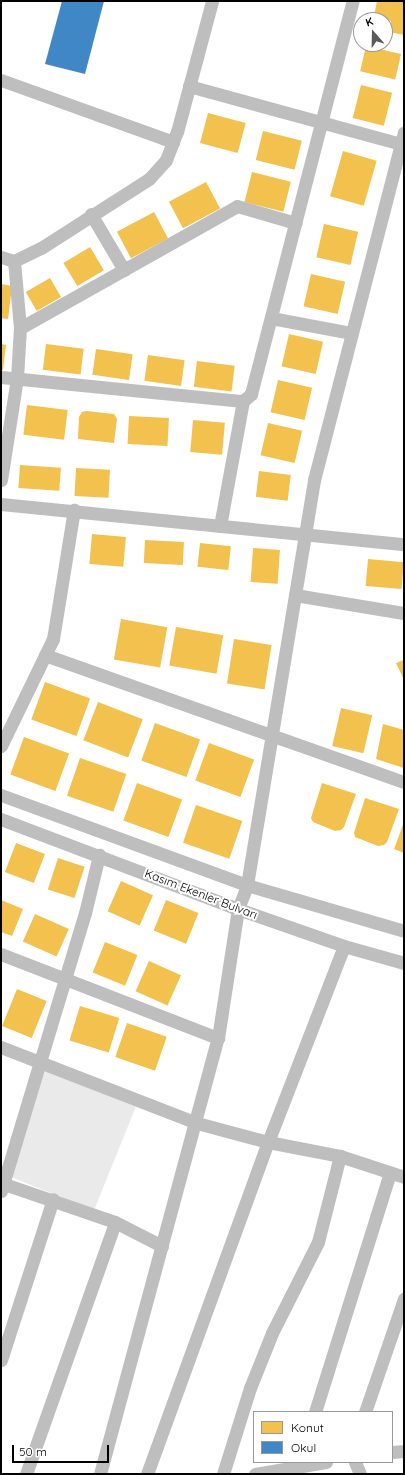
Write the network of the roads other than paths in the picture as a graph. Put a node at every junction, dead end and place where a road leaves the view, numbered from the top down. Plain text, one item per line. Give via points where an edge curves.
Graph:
1 (212, 1) edge
2 (353, 1) edge
3 (1, 80) edge
4 (189, 86) junction
5 (323, 123) junction
6 (404, 132) edge
7 (173, 142) junction
8 (402, 145) edge
9 (91, 214) junction
10 (296, 223) junction
11 (1, 257) edge
12 (14, 261) junction
13 (124, 270) junction
14 (271, 318) junction
15 (20, 328) junction
16 (350, 333) junction
17 (1, 377) edge
18 (17, 378) junction
19 (243, 401) junction
20 (1, 480) edge
21 (1, 504) edge
22 (74, 510) junction
23 (220, 526) junction
24 (305, 534) junction
25 (404, 544) edge
26 (295, 595) junction
27 (404, 612) edge
28 (45, 655) junction
29 (271, 735) junction
30 (1, 746) edge
31 (404, 782) edge
32 (1, 794) edge
33 (1, 819) edge
34 (99, 855) junction
35 (247, 884) junction
36 (238, 909) junction
37 (404, 931) edge
38 (344, 946) junction
39 (1, 954) edge
40 (404, 963) edge
41 (65, 980) junction
42 (218, 1038) junction
43 (1, 1047) edge
44 (40, 1062) junction
45 (197, 1122) junction
46 (268, 1142) junction
47 (340, 1156) junction
48 (390, 1172) junction
49 (404, 1177) edge
50 (2, 1186) edge
51 (53, 1199) junction
52 (115, 1222) junction
53 (162, 1246) junction
54 (404, 1299) edge
55 (1, 1360) edge
56 (315, 1411) edge
57 (365, 1411) edge
58 (404, 1451) edge
59 (393, 1452) edge
60 (321, 1463) edge
61 (355, 1463) edge
62 (297, 1468) edge
63 (26, 1474) edge
64 (100, 1474) edge
65 (147, 1474) edge
66 (223, 1474) edge
67 (255, 1474) edge
68 (360, 1474) edge

1 - 4 street
2 - 5 street
3 - 7 street
4 - 5 street
4 - 7 street
5 - 8 street
5 - 10 street
6 - 8 street
7 - 9 street via 166,160 149,179
8 - 16 street
9 - 12 street via 65,234
9 - 13 street
10 - 13 street via 237,206
10 - 14 street
11 - 12 street
12 - 15 street
13 - 15 street
14 - 16 street
14 - 19 street via 251,394
15 - 18 street
16 - 24 street via 314,480
17 - 18 street
18 - 19 street
18 - 20 street
19 - 23 street
21 - 22 street
22 - 23 street
22 - 28 street via 53,639
23 - 24 street
24 - 25 street
24 - 26 street
26 - 27 street
26 - 29 street
28 - 29 street
28 - 30 street
29 - 31 street
29 - 35 street
32 - 35 street, Kasım Ekenler Bulvarı
33 - 34 street, Kasım Ekenler Bulvarı
34 - 36 street, Kasım Ekenler Bulvarı
34 - 41 street
35 - 36 street
35 - 37 street, Kasım Ekenler Bulvarı
36 - 38 street, Kasım Ekenler Bulvarı
36 - 42 street
38 - 40 street, Kasım Ekenler Bulvarı
38 - 46 street
39 - 41 street
41 - 42 street
41 - 44 street
42 - 45 street
43 - 44 street
44 - 45 street
44 - 50 street
45 - 46 street
45 - 53 street
46 - 47 street
46 - 65 street
47 - 48 street
47 - 66 street via 318,1242 272,1334 250,1388
48 - 49 street
48 - 56 street
50 - 51 street
51 - 52 street
51 - 55 street
52 - 53 street
52 - 63 street
53 - 64 street
54 - 57 street
58 - 59 street
60 - 62 street
61 - 68 street
62 - 67 street

